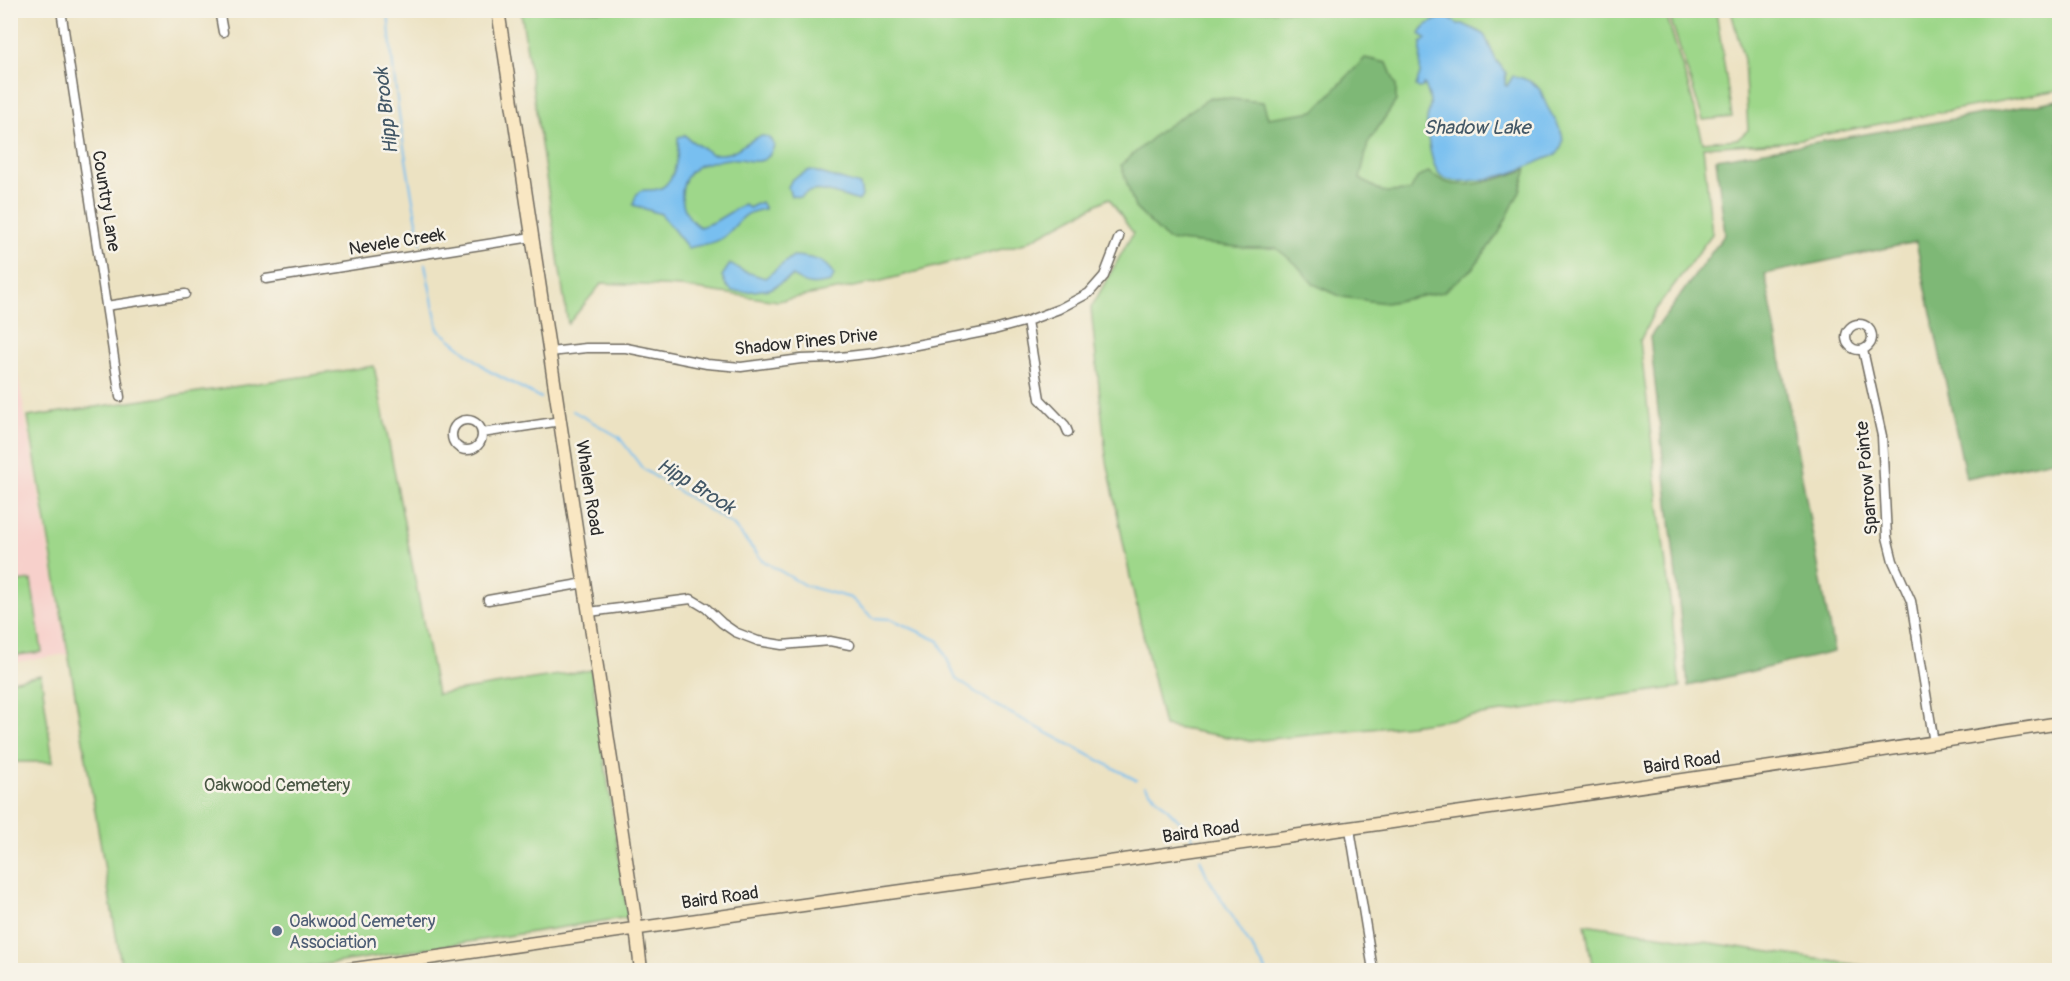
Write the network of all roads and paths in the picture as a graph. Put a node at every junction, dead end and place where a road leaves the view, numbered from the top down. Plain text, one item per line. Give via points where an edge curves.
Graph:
1 (61, 10) edge
2 (219, 10) edge
3 (498, 10) edge
4 (223, 32) dead end
5 (532, 237) junction
6 (1119, 237) dead end
7 (266, 279) dead end
8 (184, 294) dead end
9 (105, 306) junction
10 (1027, 321) junction
11 (1863, 350) dead end
12 (550, 352) junction
13 (120, 397) dead end
14 (561, 420) junction
15 (1068, 432) dead end
16 (482, 433) dead end
17 (585, 583) junction
18 (488, 600) dead end
19 (590, 612) junction
20 (850, 645) dead end
21 (2060, 723) edge
22 (1934, 743) junction
23 (1350, 829) junction
24 (636, 928) junction
25 (346, 970) edge
26 (641, 970) edge
27 (1374, 970) edge

1 - 9 street, Country Lane
2 - 4 street
3 - 5 street, Whalen Road
5 - 7 street, Nevele Creek
5 - 12 street, Whalen Road
6 - 10 street, Shadow Pines Drive via 1104,276 1094,289 1073,303
8 - 9 street
9 - 13 street, Country Lane
10 - 12 street, Shadow Pines Drive via 875,353 741,367 626,348
10 - 15 street via 1040,399
11 - 22 street, Sparrow Pointe via 1882,442 1887,537 1911,601
12 - 14 street, Whalen Road
14 - 16 street
14 - 17 street, Whalen Road
17 - 18 street
17 - 19 street, Whalen Road
19 - 20 street via 691,599 735,632 758,641 782,645 830,641
19 - 24 street, Whalen Road
21 - 22 street, Baird Road
22 - 23 street, Baird Road
23 - 24 street, Baird Road
23 - 27 street
24 - 25 street, Baird Road
24 - 26 street, Whalen Road

